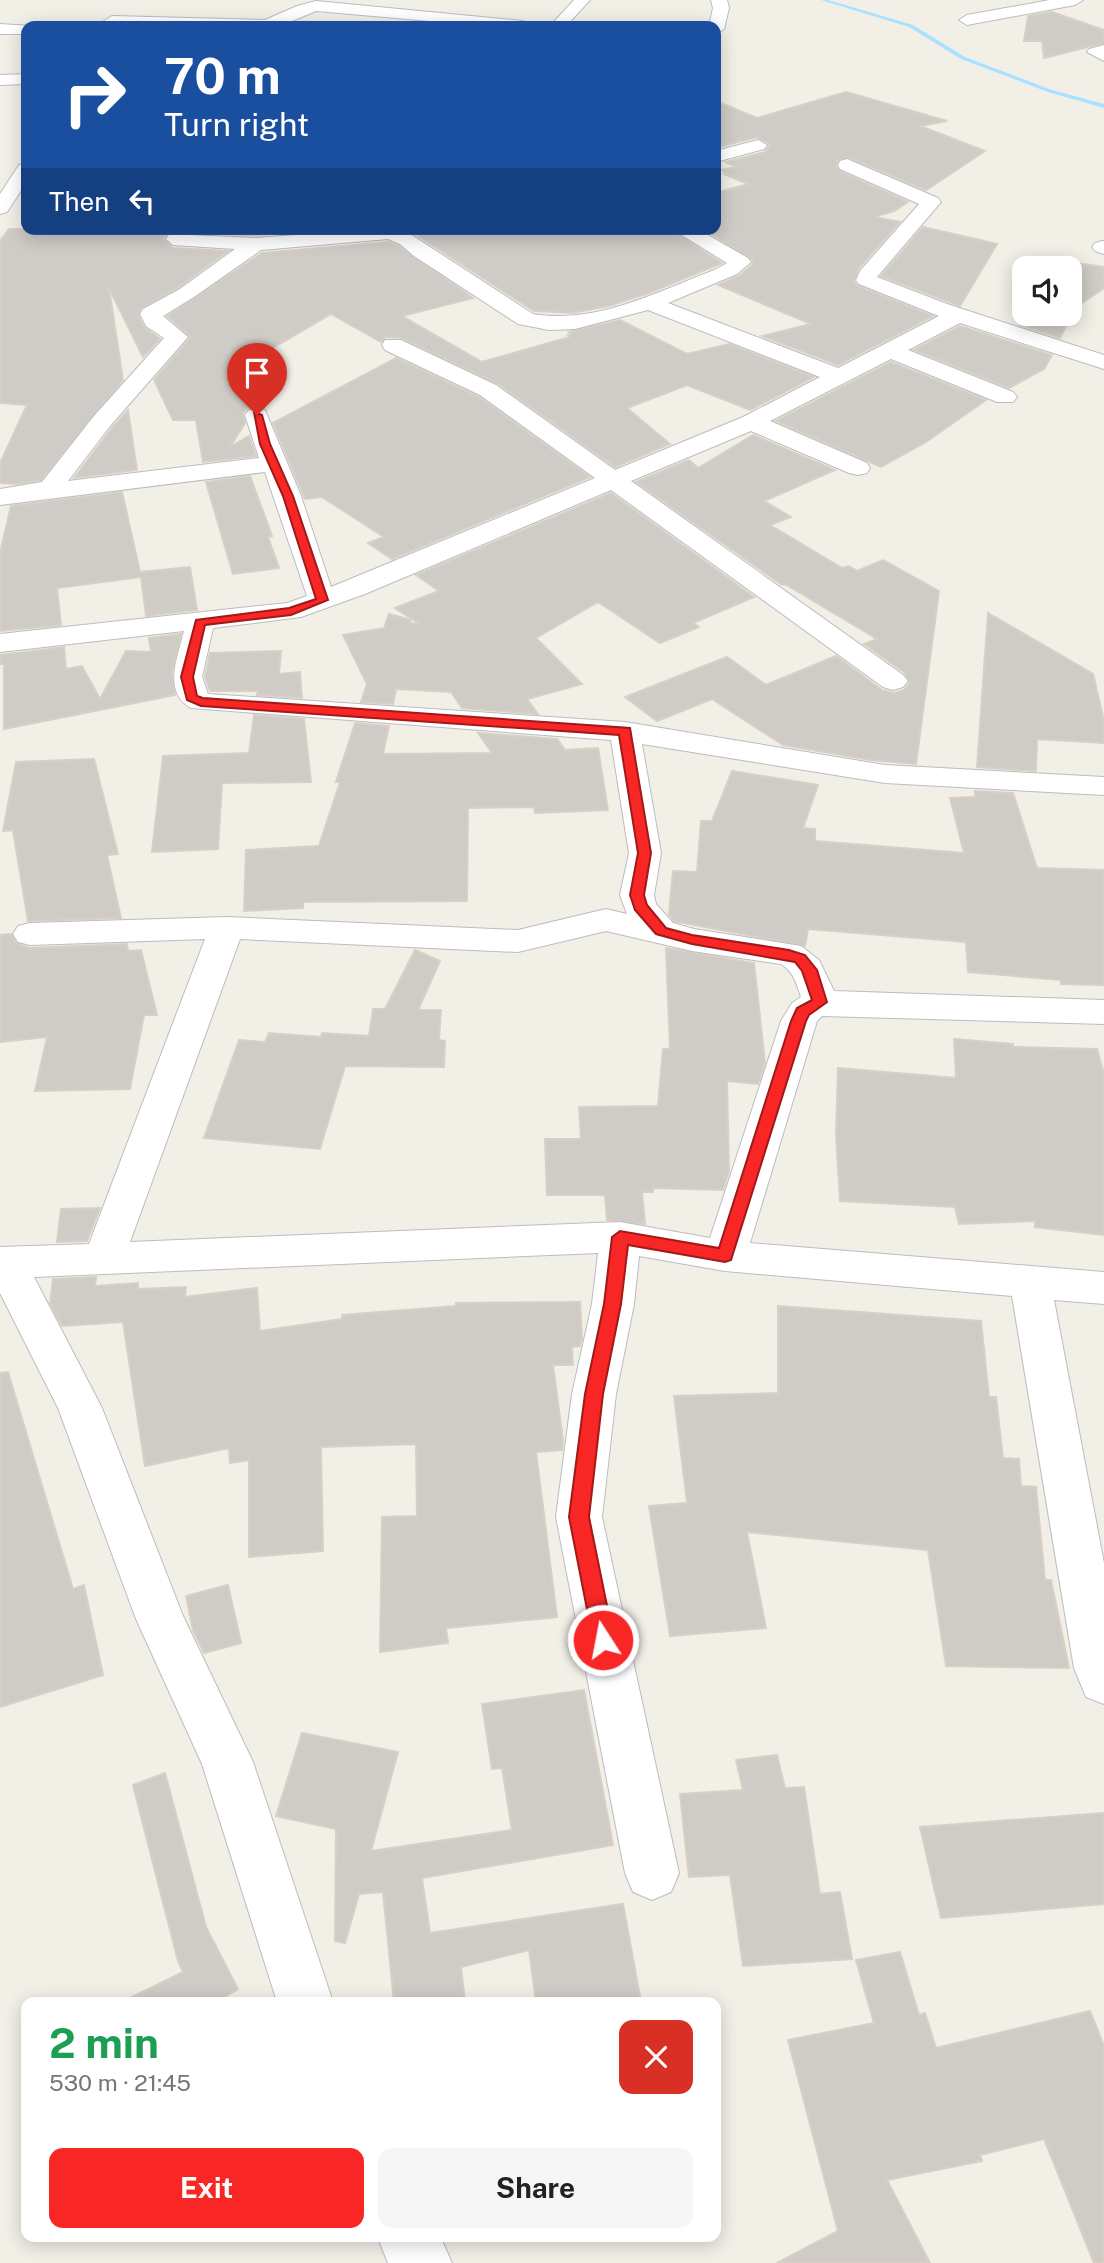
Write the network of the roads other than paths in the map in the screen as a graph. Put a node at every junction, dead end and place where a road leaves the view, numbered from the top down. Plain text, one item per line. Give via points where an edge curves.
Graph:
1 (582, 0) edge
2 (719, 0) edge
3 (1075, 0) edge
4 (122, 6) dead end
5 (417, 14) junction
6 (967, 20) dead end
7 (109, 21) edge
8 (283, 21) edge
9 (405, 21) edge
10 (479, 21) edge
11 (563, 21) edge
12 (718, 21) edge
13 (0, 29) edge
14 (21, 29) edge
15 (1104, 50) edge
16 (1104, 56) edge
17 (21, 79) edge
18 (0, 80) edge
19 (758, 145) dead end
20 (721, 156) edge
21 (21, 165) edge
22 (847, 165) dead end
23 (21, 202) edge
24 (3, 205) edge
25 (179, 235) edge
26 (355, 235) edge
27 (403, 235) edge
28 (693, 235) edge
29 (256, 244) junction
30 (649, 303) junction
31 (958, 315) junction
32 (393, 345) dead end
33 (889, 350) junction
34 (1104, 362) edge
35 (838, 376) junction
36 (1005, 397) dead end
37 (257, 415) dead end
38 (751, 422) junction
39 (273, 464) junction
40 (858, 468) dead end
41 (615, 480) junction
42 (41, 491) junction
43 (0, 497) edge
44 (322, 600) junction
45 (200, 623) junction
46 (0, 643) edge
47 (893, 681) dead end
48 (625, 731) junction
49 (1104, 786) edge
50 (637, 895) junction
51 (606, 920) junction
52 (227, 928) junction
53 (661, 931) junction
54 (30, 934) dead end
55 (820, 1002) junction
56 (1104, 1012) edge
57 (620, 1237) junction
58 (725, 1256) junction
59 (104, 1258) junction
60 (2, 1262) edge
61 (1030, 1280) junction
62 (1104, 1288) edge
63 (1104, 1681) edge
64 (652, 1873) dead end
65 (303, 1997) edge
66 (410, 2242) edge
67 (421, 2263) edge

1 - 11 street
2 - 12 street
3 - 6 street
4 - 7 street
5 - 8 street via 316,6 301,8
5 - 9 street
5 - 10 street
13 - 14 street
15 - 16 street via 1095,52
17 - 18 street
19 - 20 street
21 - 24 street
22 - 31 street via 931,202 866,280
23 - 24 street
25 - 29 street via 176,239 180,241
26 - 29 street
27 - 30 street via 421,252 538,323 578,323
28 - 30 street via 741,262
29 - 42 street via 151,314 177,337 55,482
30 - 35 street
31 - 33 street
31 - 34 street
32 - 41 street via 488,390
33 - 35 street
33 - 36 street
35 - 38 street
37 - 39 street
38 - 40 street
38 - 41 street
39 - 42 street
39 - 44 street
41 - 44 street
41 - 47 street
42 - 43 street
44 - 45 street via 291,611
45 - 46 street
45 - 48 street via 187,677 192,698 201,702
48 - 49 street via 885,774
48 - 50 street via 645,853
50 - 51 street
50 - 53 street via 640,906
51 - 52 street via 518,940
51 - 53 street
52 - 54 street
52 - 59 street
53 - 55 street via 789,954 809,970
55 - 56 street
55 - 58 street via 803,1012 799,1021
57 - 58 street
57 - 59 street
57 - 64 street via 579,1517
58 - 61 street
59 - 60 street
60 - 65 street via 80,1408 160,1619 227,1762
61 - 62 street
61 - 63 street
66 - 67 street

